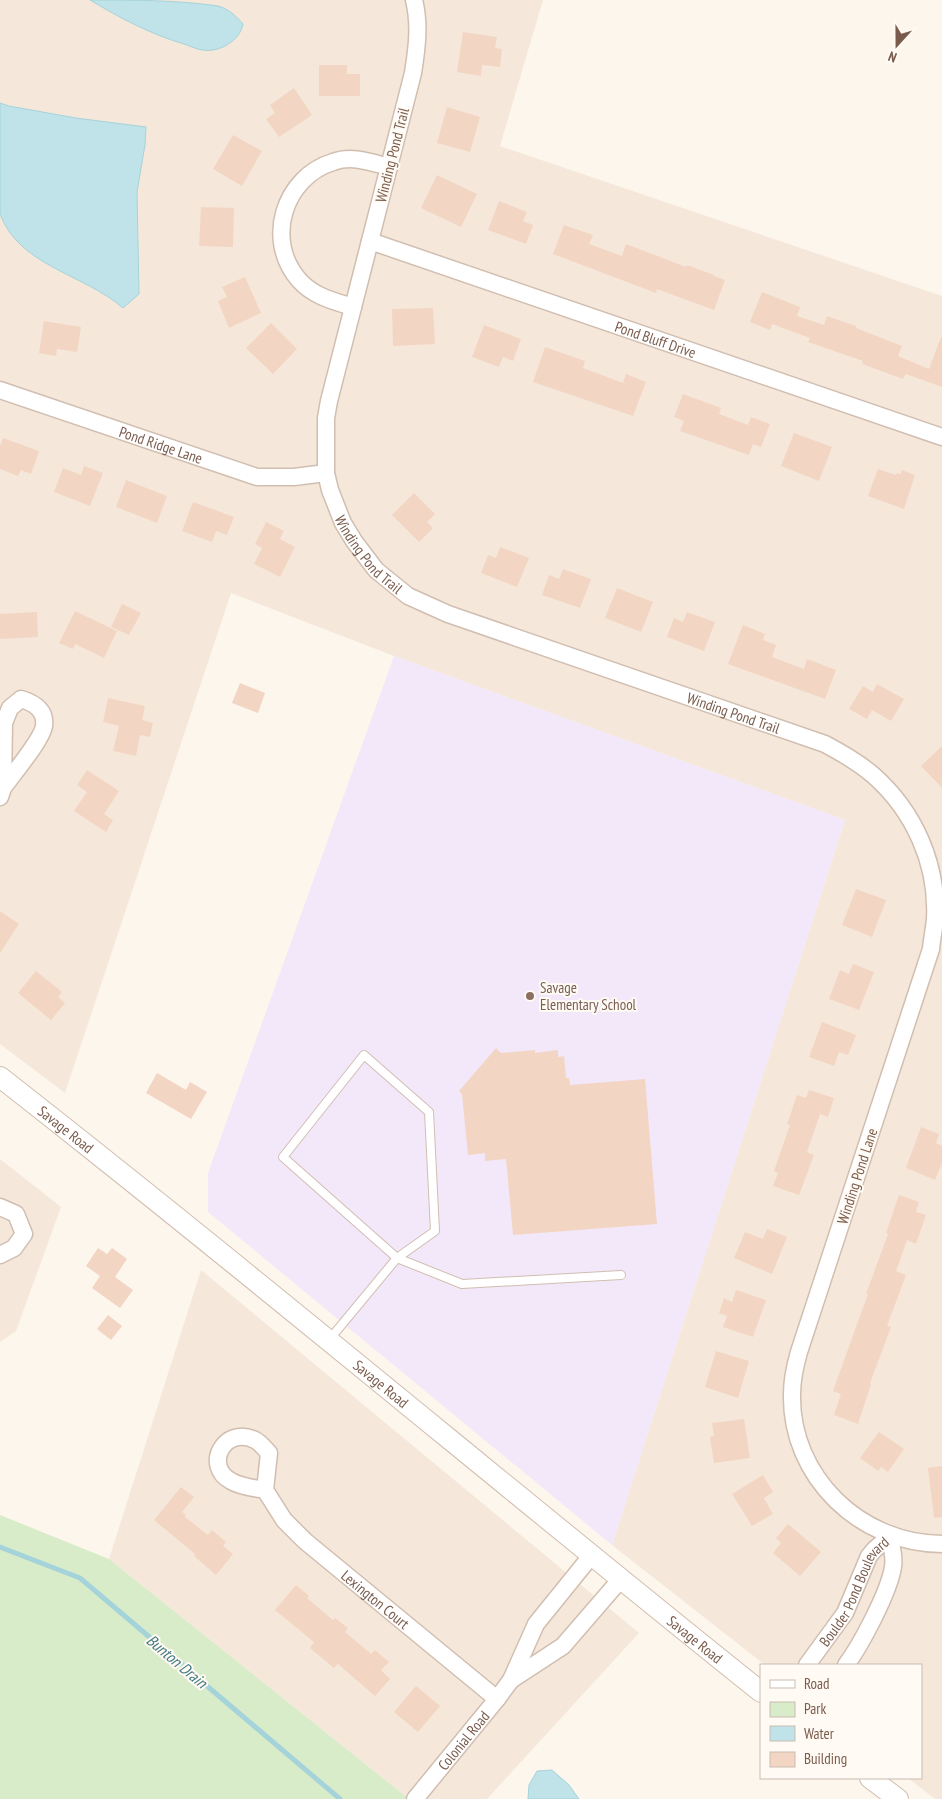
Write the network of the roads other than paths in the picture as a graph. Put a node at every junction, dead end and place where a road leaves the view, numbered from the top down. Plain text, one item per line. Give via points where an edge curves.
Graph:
1 (414, 0) edge
2 (389, 167) junction
3 (370, 241) junction
4 (352, 307) junction
5 (0, 390) edge
6 (942, 437) edge
7 (326, 473) junction
8 (886, 790) joint
9 (2, 793) edge
10 (0, 1077) edge
11 (0, 1207) edge
12 (0, 1255) edge
13 (397, 1258) junction
14 (621, 1275) dead end
15 (329, 1340) junction
16 (265, 1490) dead end
17 (890, 1536) junction
18 (942, 1544) edge
19 (591, 1556) junction
20 (620, 1580) junction
21 (808, 1664) edge
22 (847, 1664) edge
23 (511, 1680) junction
24 (760, 1691) edge
25 (497, 1699) junction
26 (871, 1779) edge
27 (415, 1799) edge
28 (898, 1799) edge

1 - 2 street, Winding Pond Trail via 417,46 413,73
2 - 3 street, Winding Pond Trail
2 - 4 street via 359,159 332,162 305,178 285,206 281,234 288,262 299,280 321,297
3 - 4 street, Winding Pond Trail
3 - 6 street, Pond Bluff Drive
4 - 7 street, Winding Pond Trail via 326,418
5 - 7 street, Pond Ridge Lane via 250,475 294,477
7 - 8 street, Winding Pond Trail via 336,508 354,541 376,570 408,596 448,614 825,744 874,776
8 - 17 street, Winding Pond Lane via 914,826 928,858 935,901 931,949 799,1352 792,1394 798,1441 818,1480 851,1514
9 - 9 street via 44,726 42,712 34,703 21,699 10,708 4,723
10 - 15 street, Savage Road
11 - 12 street via 16,1214 24,1234 14,1248
13 - 13 lane via 435,1230 430,1112 364,1055 283,1157
13 - 14 lane via 462,1284
13 - 15 lane
15 - 19 street, Savage Road
16 - 25 street, Lexington Court via 284,1520 305,1541
17 - 18 street via 919,1544
17 - 21 street, Boulder Pond Boulevard via 869,1556 845,1614
17 - 22 street, Boulder Pond Boulevard via 893,1566 885,1591
19 - 20 street, Savage Road
19 - 23 street, Colonial Road via 536,1624
20 - 23 street, Colonial Road via 562,1646
20 - 24 street, Savage Road
23 - 25 street, Colonial Road
25 - 27 street, Colonial Road
26 - 28 street

